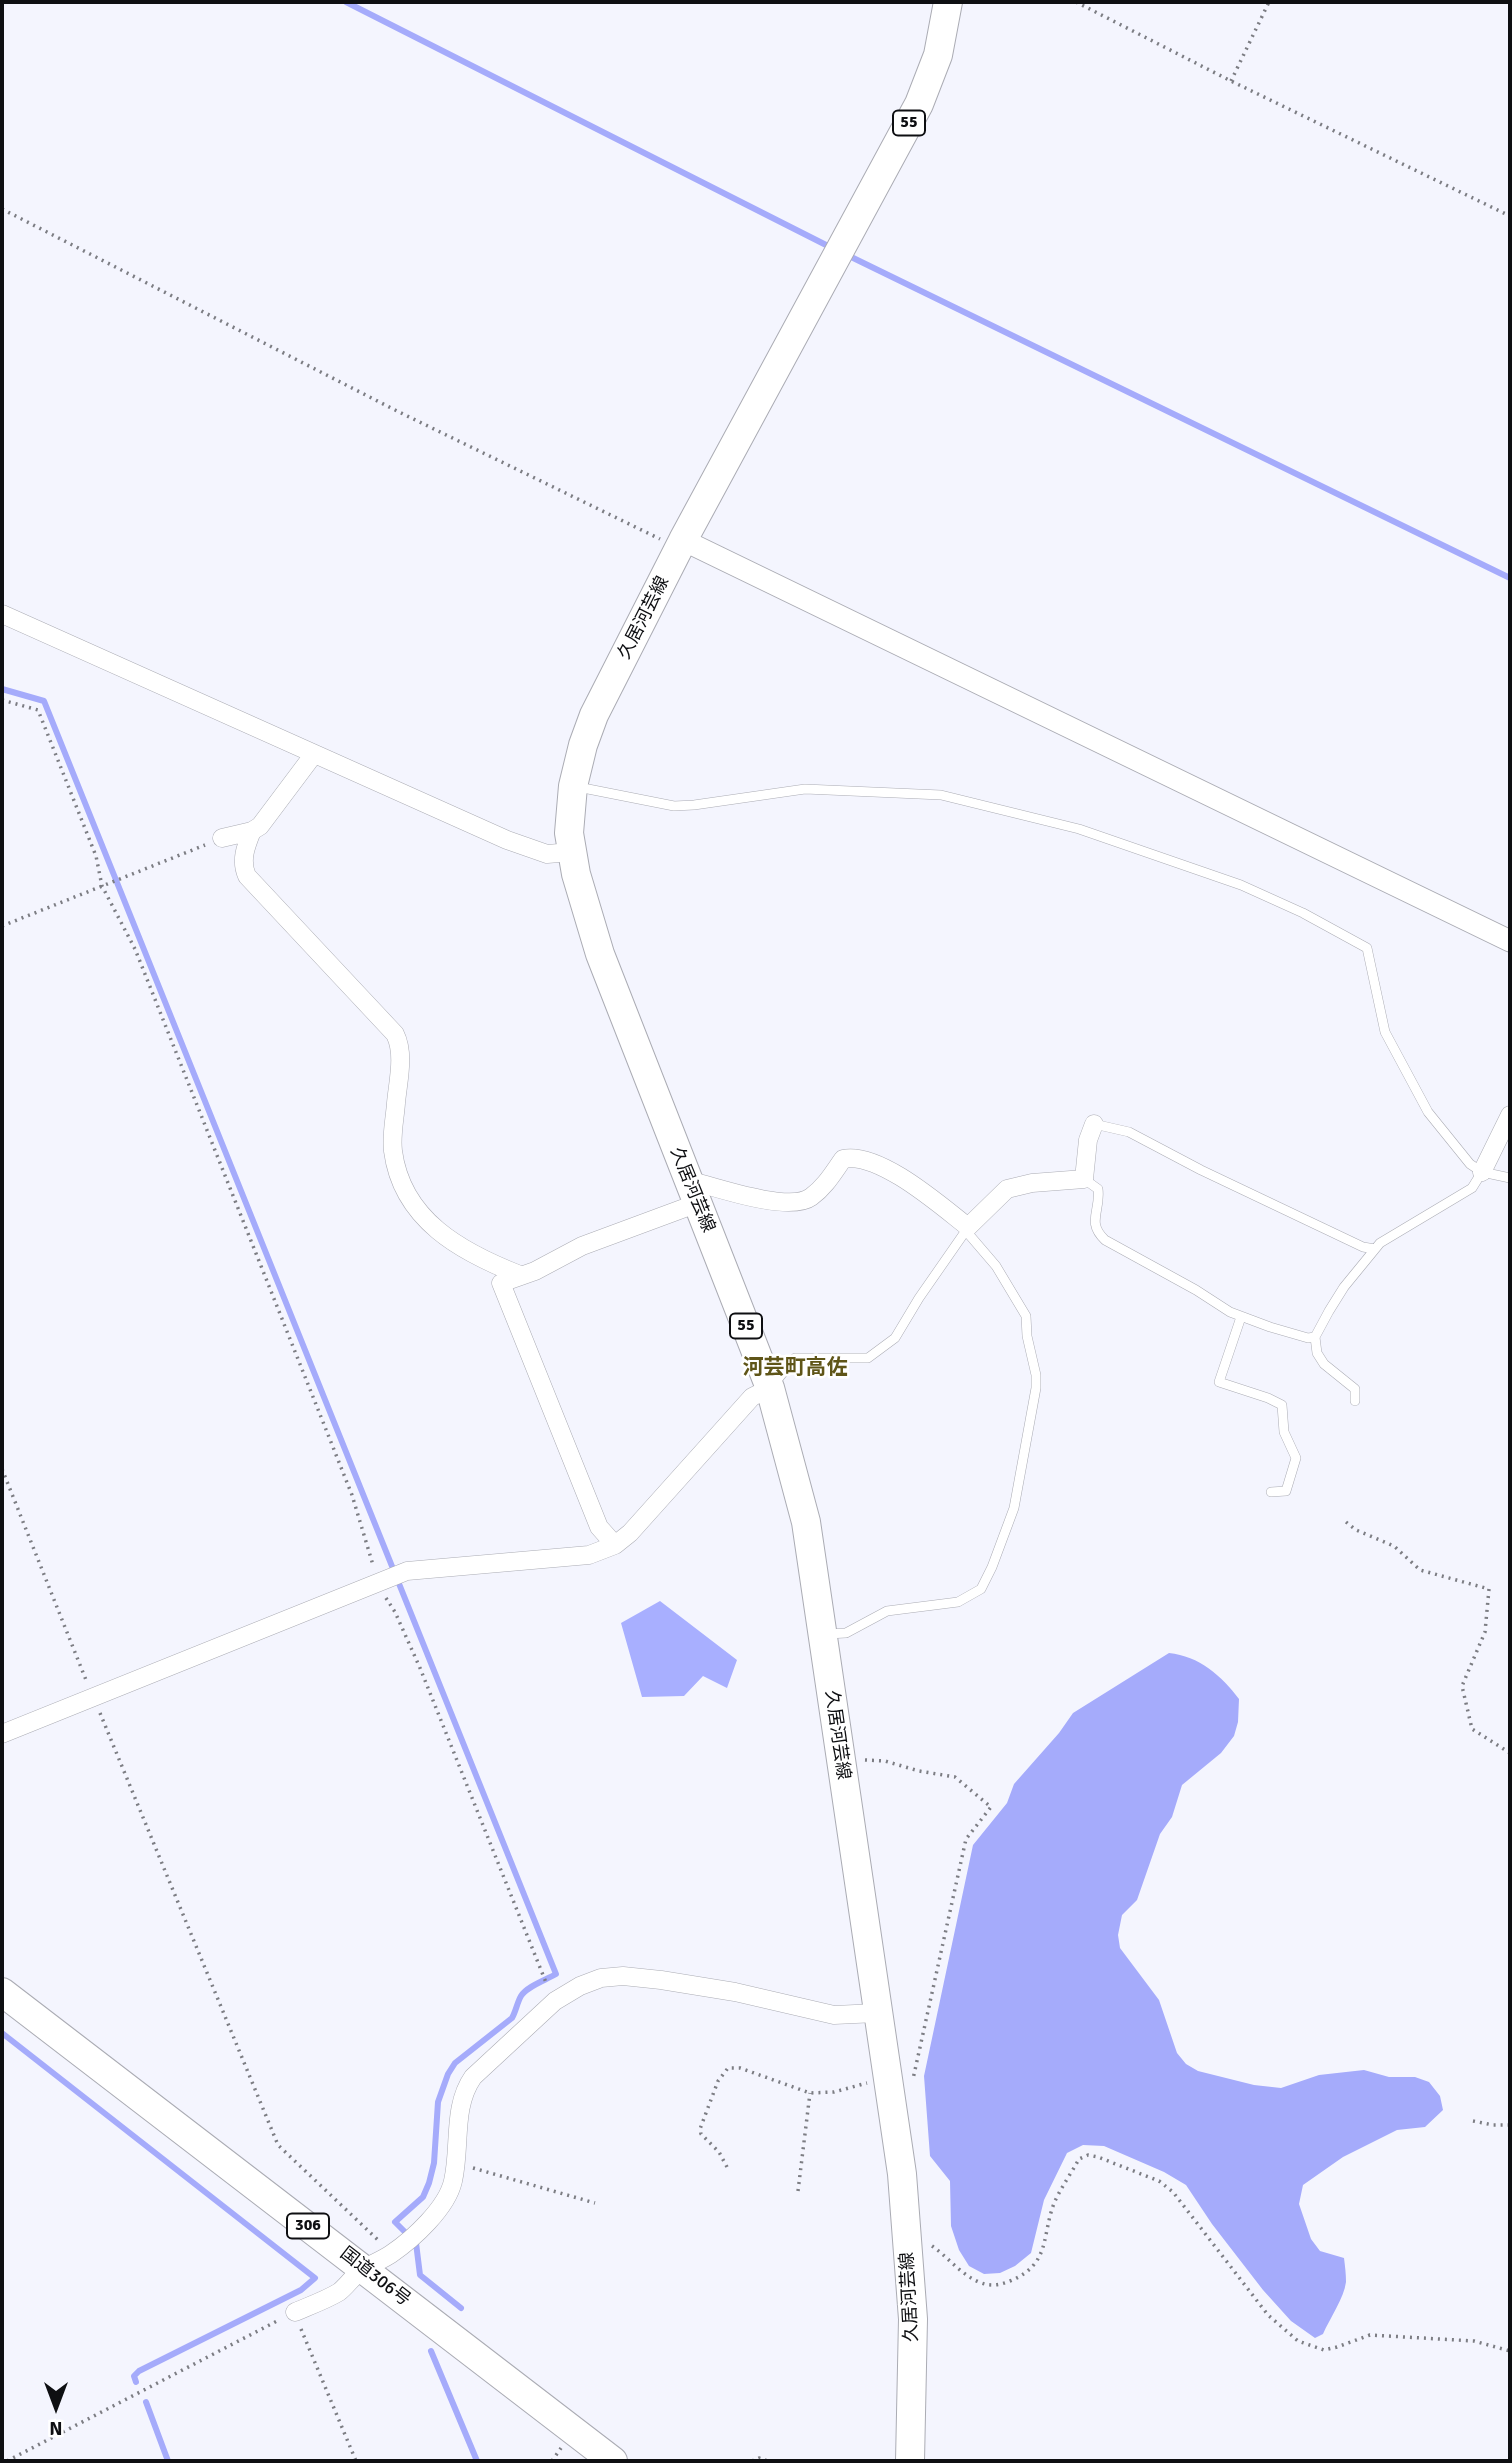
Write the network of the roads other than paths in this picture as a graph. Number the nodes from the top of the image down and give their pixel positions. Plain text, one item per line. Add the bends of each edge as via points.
1 (948, 2) edge
2 (681, 544) junction
3 (2, 614) edge
4 (314, 754) junction
5 (573, 786) junction
6 (252, 831) junction
7 (222, 838) road end
8 (572, 852) junction
9 (1510, 941) edge
10 (1510, 1115) edge
11 (1094, 1125) joint
12 (1482, 1172) junction
13 (1510, 1178) edge
14 (1084, 1179) junction
15 (693, 1191) junction
16 (967, 1229) junction
17 (1375, 1249) junction
18 (520, 1275) junction
19 (1241, 1317) junction
20 (1315, 1337) junction
21 (770, 1388) junction
22 (1355, 1401) dead end
23 (1271, 1492) dead end
24 (615, 1545) junction
25 (822, 1634) junction
26 (2, 1734) edge
27 (2, 1992) edge
28 (877, 2013) junction
29 (364, 2269) junction
30 (295, 2312) road end
31 (613, 2461) edge
32 (910, 2461) edge

1 - 2 main road, 久居河芸線 / 55 via 937,55 919,104
2 - 5 main road, 久居河芸線 / 55 via 594,715
2 - 9 street
3 - 4 street
4 - 6 street
4 - 8 street via 507,840 547,854
5 - 8 main road, 久居河芸線 / 55
5 - 12 lane via 674,806 805,789 941,795 1080,829 1241,885 1367,948 1385,1032 1428,1112 1463,1157
6 - 7 street
6 - 18 street via 244,852 247,876 399,1042 393,1141 397,1169 416,1210 457,1244
8 - 15 main road, 久居河芸線 / 55 via 600,954
10 - 12 street
11 - 14 street
11 - 17 lane via 1129,1132
12 - 13 lane
12 - 17 lane via 1472,1188
14 - 16 street via 1007,1189
14 - 19 lane via 1098,1189 1095,1226 1105,1240
15 - 16 street via 799,1201 809,1198 843,1160 861,1158 910,1182
15 - 18 street
15 - 21 main road, 久居河芸線 / 55
16 - 21 lane via 895,1338 868,1358 795,1358
16 - 25 lane via 1026,1316 1036,1375 1014,1508 981,1589 965,1600 894,1609 846,1633
17 - 20 lane via 1344,1287
18 - 24 street via 501,1283 599,1527
19 - 20 lane
19 - 23 lane via 1219,1382 1282,1405 1284,1432 1296,1458 1286,1491
20 - 22 lane via 1320,1359 1355,1389
21 - 24 street via 752,1397
21 - 25 main road, 久居河芸線 / 55 via 806,1522
24 - 26 street via 589,1555 389,1577
25 - 28 main road, 久居河芸線 / 55
27 - 29 main road, 国道306号 / 306
28 - 29 street via 834,2015 735,1992 623,1976 580,1986 555,2001 473,2077 461,2102 448,2198 392,2253
28 - 32 main road, 久居河芸線 / 55 via 900,2080 902,2174 914,2319
29 - 30 street via 340,2291
29 - 31 main road, 国道306号 / 306

